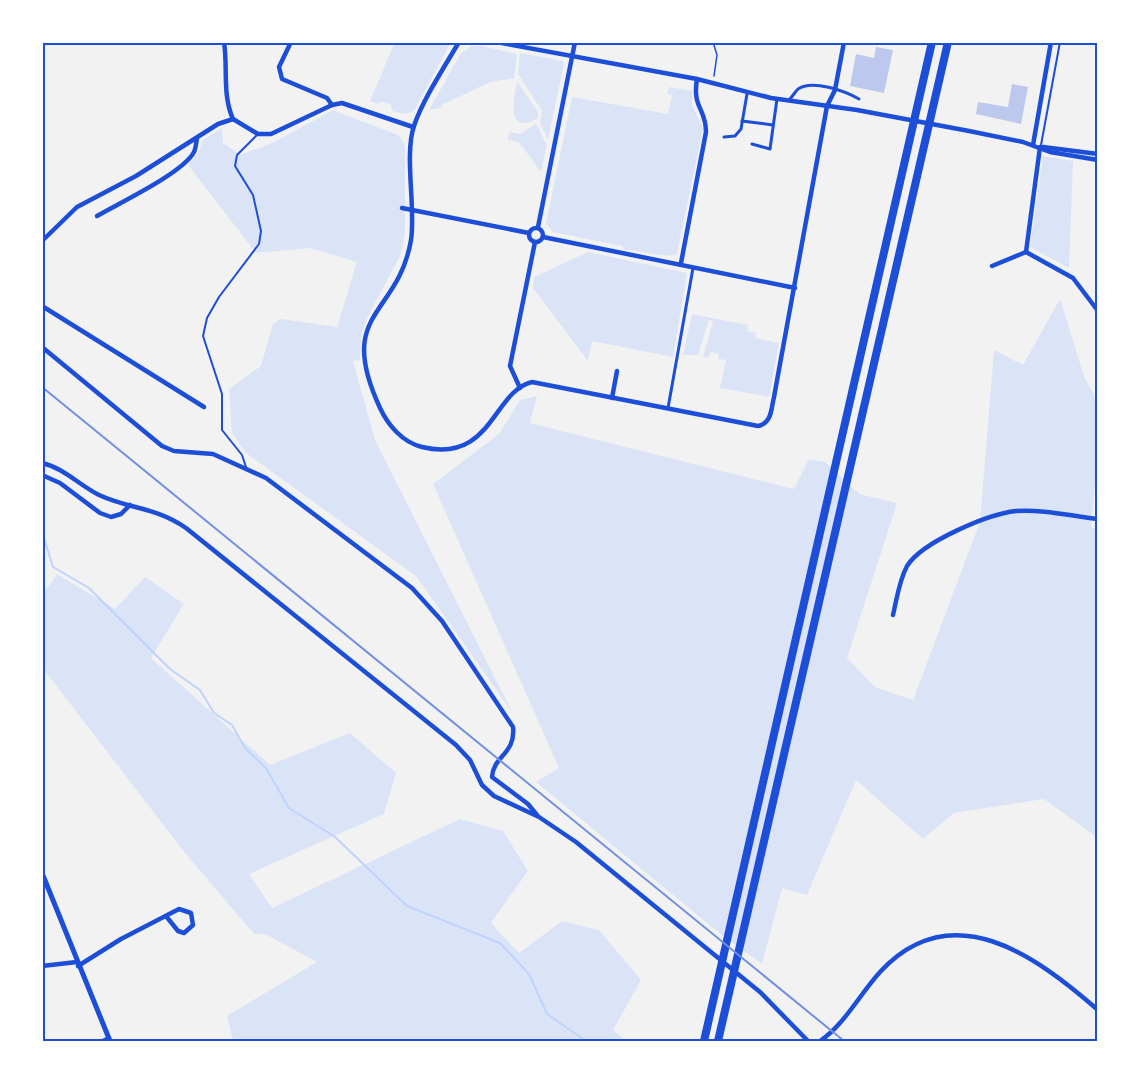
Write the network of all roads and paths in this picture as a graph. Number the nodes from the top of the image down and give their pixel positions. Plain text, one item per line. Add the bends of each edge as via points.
1 (224, 42) edge
2 (291, 42) edge
3 (459, 42) edge
4 (496, 42) edge
5 (575, 42) edge
6 (713, 42) edge
7 (843, 42) edge
8 (932, 42) edge
9 (948, 42) edge
10 (1051, 42) edge
11 (1060, 42) edge
12 (573, 56) junction
13 (697, 79) junction
14 (713, 83) junction
15 (836, 90) junction
16 (747, 93) junction
17 (777, 99) junction
18 (859, 99) dead end
19 (789, 100) junction
20 (332, 105) junction
21 (827, 106) junction
22 (233, 118) junction
23 (742, 120) junction
24 (773, 125) junction
25 (413, 127) junction
26 (258, 135) junction
27 (724, 137) dead end
28 (197, 138) junction
29 (752, 144) dead end
30 (1033, 145) junction
31 (1040, 147) junction
32 (770, 149) junction
33 (776, 150) dead end
34 (1098, 154) edge
35 (1098, 160) edge
36 (402, 208) dead end
37 (411, 210) junction
38 (97, 216) dead end
39 (538, 227) junction
40 (529, 233) junction
41 (543, 237) junction
42 (42, 241) edge
43 (535, 242) junction
44 (1026, 252) junction
45 (681, 263) junction
46 (992, 266) dead end
47 (693, 268) junction
48 (795, 288) junction
49 (42, 306) edge
50 (1098, 311) edge
51 (42, 347) edge
52 (617, 371) dead end
53 (520, 388) junction
54 (612, 398) junction
55 (204, 407) dead end
56 (668, 408) junction
57 (42, 463) edge
58 (246, 467) junction
59 (42, 475) edge
60 (130, 505) junction
61 (1098, 519) edge
62 (893, 615) dead end
63 (538, 817) junction
64 (42, 873) edge
65 (166, 916) junction
66 (78, 964) junction
67 (42, 966) edge
68 (1098, 1010) edge
69 (107, 1040) edge
70 (704, 1041) edge
71 (718, 1041) edge
72 (808, 1041) edge
73 (820, 1041) edge

1 - 22 street via 228,63 226,96
2 - 20 street via 279,67 282,79 327,98
3 - 25 street
4 - 12 street
5 - 12 street
6 - 14 path via 717,55
7 - 15 street
8 - 70 highway
9 - 71 highway
10 - 30 street
11 - 31 lane
12 - 13 street
12 - 39 street
13 - 14 street
13 - 45 street via 694,98 703,113 706,132
14 - 16 street
15 - 18 street
15 - 19 street via 800,88
15 - 21 street
16 - 17 street
16 - 23 street
17 - 19 street
17 - 24 street
19 - 21 street
20 - 25 street via 350,105
20 - 26 street via 271,134
21 - 30 street
21 - 48 street
22 - 26 street
22 - 28 street
23 - 24 street
23 - 27 street via 735,136
24 - 32 street
25 - 37 street
26 - 58 lane via 237,155 235,166 253,195 261,231 259,244 219,297 207,318 203,336 222,394 222,430 242,455
28 - 38 street via 196,151 189,159
28 - 42 street via 83,203
29 - 32 street
30 - 31 street
31 - 34 street
31 - 35 street
31 - 44 street
32 - 33 street
36 - 37 street
37 - 40 street
37 - 53 street via 412,237 405,261 368,323 364,343 370,386 383,415 407,441 423,447 463,445 480,435
39 - 40 street
39 - 41 street
40 - 43 street
41 - 43 street
41 - 45 street
43 - 53 street via 510,366
44 - 46 street
44 - 50 street via 1073,278
45 - 47 street
47 - 48 street
47 - 56 street
48 - 56 street via 765,424 758,426
49 - 55 street
51 - 58 street via 162,446 174,451 213,454
52 - 54 street
53 - 54 street via 532,382
54 - 56 street
57 - 60 street via 98,495
58 - 63 street via 307,508 419,597 442,621 513,727 514,739 495,767 494,780 528,804
59 - 60 street via 60,483 99,513 111,517
60 - 63 street via 160,512 186,528 449,739 470,760 482,785 494,796
61 - 62 street via 1014,511 932,543 908,564
63 - 72 street via 576,842 662,911 778,1008
64 - 66 street
65 - 65 street via 186,910 191,913 193,925 184,933
65 - 66 street
66 - 67 street
66 - 69 street
68 - 73 street via 1020,952 981,937 942,936 924,940 896,957

